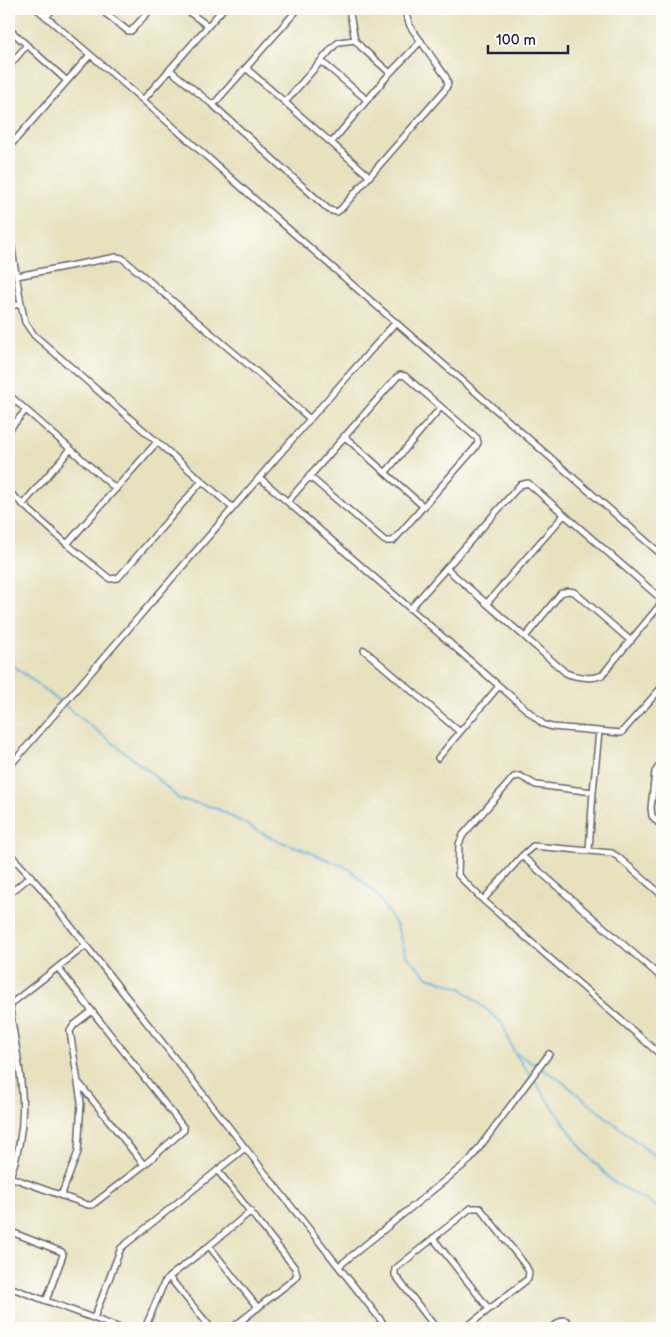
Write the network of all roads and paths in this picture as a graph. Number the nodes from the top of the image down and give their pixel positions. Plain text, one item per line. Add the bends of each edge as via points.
1 (37, 9) edge
2 (53, 9) edge
3 (100, 9) edge
4 (151, 9) edge
5 (186, 9) edge
6 (223, 9) edge
7 (298, 9) edge
8 (349, 9) edge
9 (404, 9) edge
10 (46, 17) junction
11 (208, 26) junction
12 (9, 29) edge
13 (355, 40) junction
14 (421, 41) junction
15 (27, 45) junction
16 (90, 55) junction
17 (321, 61) junction
18 (9, 66) edge
19 (246, 68) junction
20 (170, 70) junction
21 (390, 73) junction
22 (67, 81) junction
23 (143, 100) junction
24 (367, 100) junction
25 (286, 101) junction
26 (212, 105) junction
27 (332, 142) junction
28 (9, 147) edge
29 (369, 176) junction
30 (9, 231) edge
31 (10, 252) edge
32 (17, 276) junction
33 (21, 304) junction
34 (9, 306) edge
35 (396, 322) junction
36 (9, 396) edge
37 (441, 407) junction
38 (26, 410) junction
39 (310, 419) junction
40 (9, 430) edge
41 (344, 436) junction
42 (157, 442) junction
43 (70, 450) junction
44 (386, 472) junction
45 (309, 476) junction
46 (260, 478) junction
47 (202, 481) junction
48 (116, 489) junction
49 (9, 492) edge
50 (288, 501) junction
51 (23, 504) junction
52 (424, 507) junction
53 (233, 508) junction
54 (564, 515) junction
55 (67, 544) junction
56 (662, 555) edge
57 (446, 568) junction
58 (487, 603) junction
59 (410, 608) junction
60 (526, 636) junction
61 (630, 642) junction
62 (364, 650) dead end
63 (500, 686) junction
64 (662, 687) edge
65 (460, 732) junction
66 (600, 732) junction
67 (438, 758) dead end
68 (662, 762) edge
69 (9, 767) edge
70 (593, 792) junction
71 (662, 827) edge
72 (588, 850) junction
73 (9, 853) edge
74 (522, 856) junction
75 (31, 876) junction
76 (9, 894) edge
77 (662, 895) edge
78 (484, 900) junction
79 (85, 946) junction
80 (58, 968) junction
81 (662, 978) edge
82 (91, 1012) junction
83 (549, 1054) dead end
84 (662, 1056) edge
85 (78, 1082) junction
86 (245, 1148) junction
87 (144, 1165) junction
88 (218, 1171) junction
89 (9, 1179) edge
90 (61, 1196) junction
91 (250, 1211) junction
92 (9, 1230) edge
93 (433, 1238) junction
94 (208, 1246) junction
95 (339, 1266) junction
96 (169, 1277) junction
97 (9, 1287) edge
98 (46, 1301) junction
99 (258, 1308) junction
100 (489, 1309) junction
101 (94, 1318) junction
102 (384, 1327) edge
103 (120, 1328) edge
104 (146, 1328) edge
105 (210, 1328) edge
106 (232, 1328) edge
107 (436, 1328) edge
108 (465, 1328) edge
109 (551, 1328) edge
110 (572, 1328) edge

1 - 10 street
2 - 10 street
3 - 4 street via 128,32
5 - 11 street
6 - 11 street
7 - 19 street
8 - 13 street
9 - 14 street via 410,26
10 - 16 street
11 - 20 street
12 - 15 street
13 - 17 street via 339,42
13 - 21 street
14 - 21 street
14 - 29 street via 448,84
15 - 18 street
15 - 22 street
16 - 22 street
16 - 23 street
17 - 24 street
17 - 25 street
19 - 25 street
19 - 26 street
20 - 23 street
20 - 26 street
21 - 24 street
22 - 28 street
23 - 35 street
24 - 27 street
25 - 27 street
26 - 29 street via 333,212 341,209
27 - 29 street
30 - 31 street
31 - 32 street
32 - 33 street
32 - 39 street via 122,258
33 - 34 street
33 - 42 street via 34,335
35 - 39 street
35 - 56 street
36 - 38 street
37 - 41 street via 400,375
37 - 44 street
37 - 52 street via 477,438 478,443
38 - 40 street
38 - 43 street
39 - 46 street
41 - 44 street
41 - 45 street
42 - 47 street
42 - 48 street
43 - 48 street
43 - 51 street
44 - 52 street
45 - 50 street
45 - 52 street via 385,541 393,541
46 - 50 street
46 - 53 street
47 - 53 street
47 - 55 street via 118,578 110,579
48 - 55 street
49 - 51 street
50 - 59 street
51 - 55 street
53 - 69 street
54 - 57 street via 528,483 523,483
54 - 58 street
54 - 61 street via 661,601
57 - 58 street
57 - 59 street
58 - 60 street
59 - 63 street
60 - 61 street via 566,673 597,678
60 - 61 street via 562,593 568,591 574,592
62 - 65 street
63 - 65 street
63 - 66 street via 547,726
64 - 66 street via 623,732
65 - 67 street
66 - 70 street
68 - 71 street via 655,772 651,808 652,816
70 - 72 street
70 - 78 street via 536,785 520,776 514,777 463,835 459,844 458,875
72 - 74 street via 533,846
72 - 77 street via 618,857
73 - 75 street
74 - 78 street
74 - 81 street
75 - 76 street
75 - 79 street
78 - 84 street
79 - 80 street
79 - 86 street
80 - 82 street
80 - 89 street via 12,1003 10,1009 23,1096 21,1141
82 - 85 street via 70,1031
82 - 87 street via 184,1128
83 - 95 street via 470,1160
85 - 87 street
85 - 90 street via 81,1102 78,1152
86 - 88 street
86 - 95 street
87 - 90 street via 95,1204 88,1205
88 - 91 street
88 - 101 street via 121,1248
89 - 90 street
91 - 94 street
91 - 99 street via 295,1268 297,1275
92 - 98 street via 62,1252
93 - 100 street
93 - 100 street via 471,1208 478,1207 526,1266 528,1279
93 - 107 street via 395,1272
94 - 96 street
94 - 99 street
95 - 102 street
96 - 104 street via 161,1287
96 - 105 street
97 - 98 street
98 - 101 street
99 - 106 street
100 - 108 street
101 - 103 street
109 - 110 street via 563,1320

